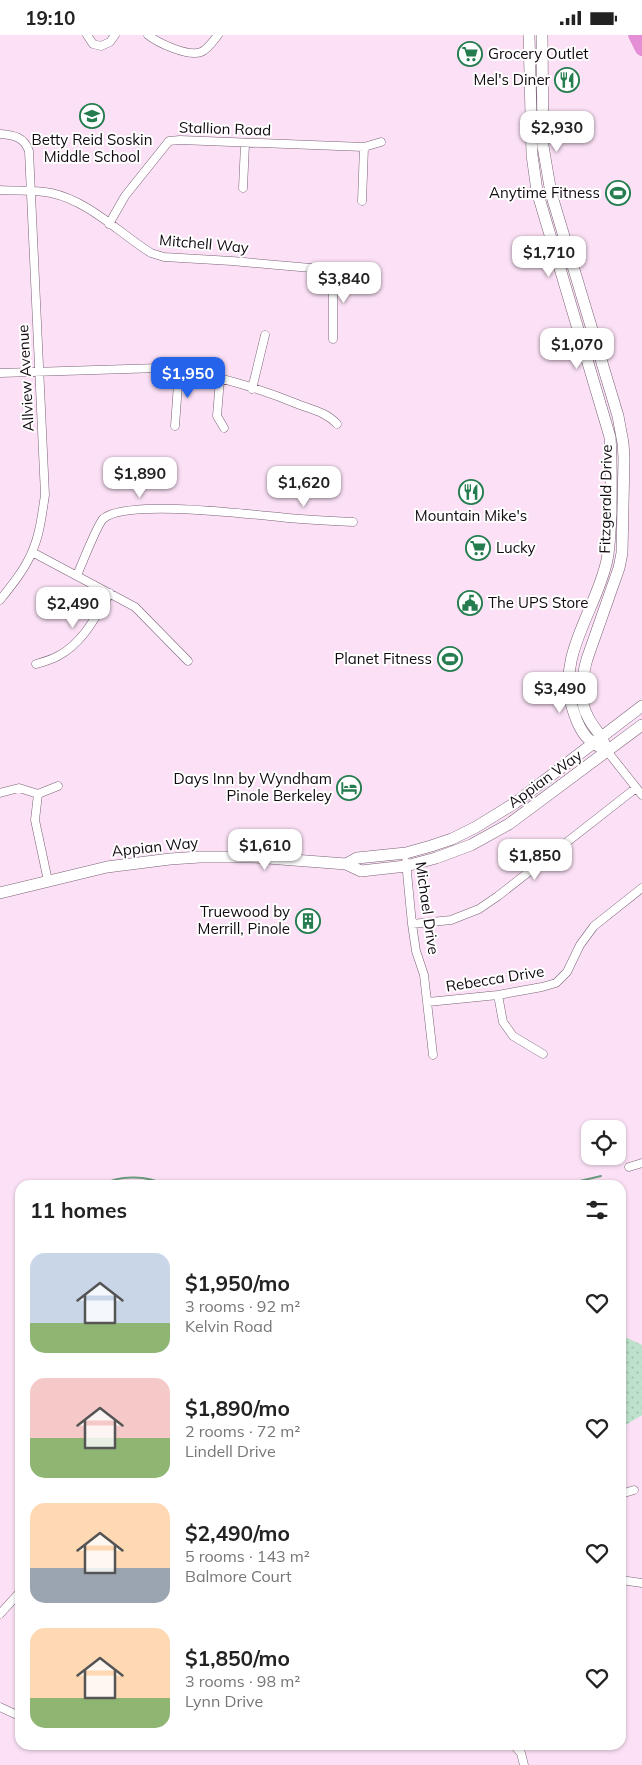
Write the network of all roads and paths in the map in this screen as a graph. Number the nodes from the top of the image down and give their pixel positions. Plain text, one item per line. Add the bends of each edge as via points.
1 (87, 35) edge
2 (115, 35) edge
3 (148, 35) edge
4 (218, 35) edge
5 (528, 35) edge
6 (542, 35) edge
7 (635, 35) edge
8 (642, 49) edge
9 (0, 134) edge
10 (382, 142) dead end
11 (245, 143) junction
12 (364, 147) junction
13 (243, 188) dead end
14 (0, 190) edge
15 (30, 192) junction
16 (362, 201) dead end
17 (109, 224) junction
18 (333, 270) junction
19 (368, 273) dead end
20 (266, 335) dead end
21 (333, 339) dead end
22 (179, 370) junction
23 (39, 372) junction
24 (0, 373) edge
25 (220, 379) junction
26 (252, 389) junction
27 (338, 424) dead end
28 (175, 426) dead end
29 (224, 428) dead end
30 (353, 522) dead end
31 (32, 552) junction
32 (604, 573) junction
33 (77, 575) junction
34 (110, 593) junction
35 (0, 600) edge
36 (589, 610) junction
37 (601, 619) junction
38 (587, 659) junction
39 (188, 661) dead end
40 (36, 664) dead end
41 (642, 706) edge
42 (642, 725) edge
43 (601, 737) junction
44 (591, 743) junction
45 (608, 751) junction
46 (58, 786) dead end
47 (636, 787) junction
48 (0, 793) edge
49 (38, 794) junction
50 (642, 795) edge
51 (406, 853) junction
52 (346, 864) junction
53 (406, 866) junction
54 (48, 881) junction
55 (642, 888) edge
56 (0, 893) edge
57 (412, 924) junction
58 (498, 995) junction
59 (428, 1002) junction
60 (433, 1055) dead end
61 (543, 1055) dead end
62 (642, 1163) edge
63 (630, 1167) dead end
64 (634, 1490) dead end
65 (626, 1492) edge
66 (626, 1580) edge
67 (642, 1583) edge
68 (15, 1598) edge
69 (0, 1614) edge
70 (0, 1707) edge
71 (15, 1714) edge
72 (518, 1750) edge
73 (524, 1765) edge

1 - 2 street via 93,44 101,46
3 - 4 street via 187,53 197,53 203,52
5 - 32 main road, Fitzgerald Drive via 532,155 537,191 610,437 610,526
6 - 37 main road, Fitzgerald Drive via 543,146 551,193 623,443 622,553 620,568
7 - 8 highway
9 - 15 street, Allview Avenue via 20,137 26,143
10 - 12 street, Stallion Road
11 - 12 street, Stallion Road
11 - 13 street
11 - 17 street, Stallion Road via 169,141 125,195
12 - 16 street
14 - 15 street, Mitchell Way
15 - 17 street, Mitchell Way via 67,198
15 - 23 street, Allview Avenue
17 - 18 street, Mitchell Way via 151,253 164,257
18 - 19 street, Mitchell Way
18 - 21 street
20 - 26 street
22 - 23 street
22 - 25 street
22 - 28 street
23 - 24 street
23 - 31 street, Allview Avenue via 45,495
25 - 26 street
25 - 29 street via 217,416
26 - 27 street via 330,416
30 - 33 street via 160,509 125,510 102,520
31 - 33 street
31 - 35 street, Allview Avenue via 18,578
32 - 36 main road, Fitzgerald Drive
32 - 37 main road via 598,613
33 - 34 street
34 - 39 street via 135,607
34 - 40 street via 88,629 70,649
36 - 38 main road via 591,623 583,646
36 - 44 main road, Fitzgerald Drive via 572,654 568,691 576,720
37 - 38 main road, Fitzgerald Drive
38 - 43 main road, Fitzgerald Drive via 583,673 583,703 587,716
41 - 43 main road, Appian Way
42 - 45 main road, Appian Way
43 - 44 main road, Appian Way
43 - 45 main road, Fitzgerald Drive
44 - 45 main road
44 - 51 main road, Appian Way via 497,816 452,839
45 - 47 street
45 - 53 main road, Appian Way via 509,824 471,845
46 - 49 street
47 - 50 street
47 - 57 street via 479,909 451,921
48 - 49 street via 19,788
49 - 54 street via 35,820
51 - 52 main road, Appian Way via 357,858
51 - 53 street, Michael Drive
52 - 53 main road, Appian Way via 361,871
52 - 54 main road, Appian Way via 254,857 200,857 107,867
53 - 57 street, Michael Drive
54 - 56 main road, Appian Way
55 - 58 street, Rebecca Drive via 594,926 567,972 556,983
57 - 59 street, Michael Drive
58 - 59 street, Rebecca Drive
58 - 61 street via 503,1022 513,1036
59 - 60 street, Michael Drive
62 - 63 street
64 - 65 street
66 - 67 street
68 - 69 street
70 - 71 street
72 - 73 street

